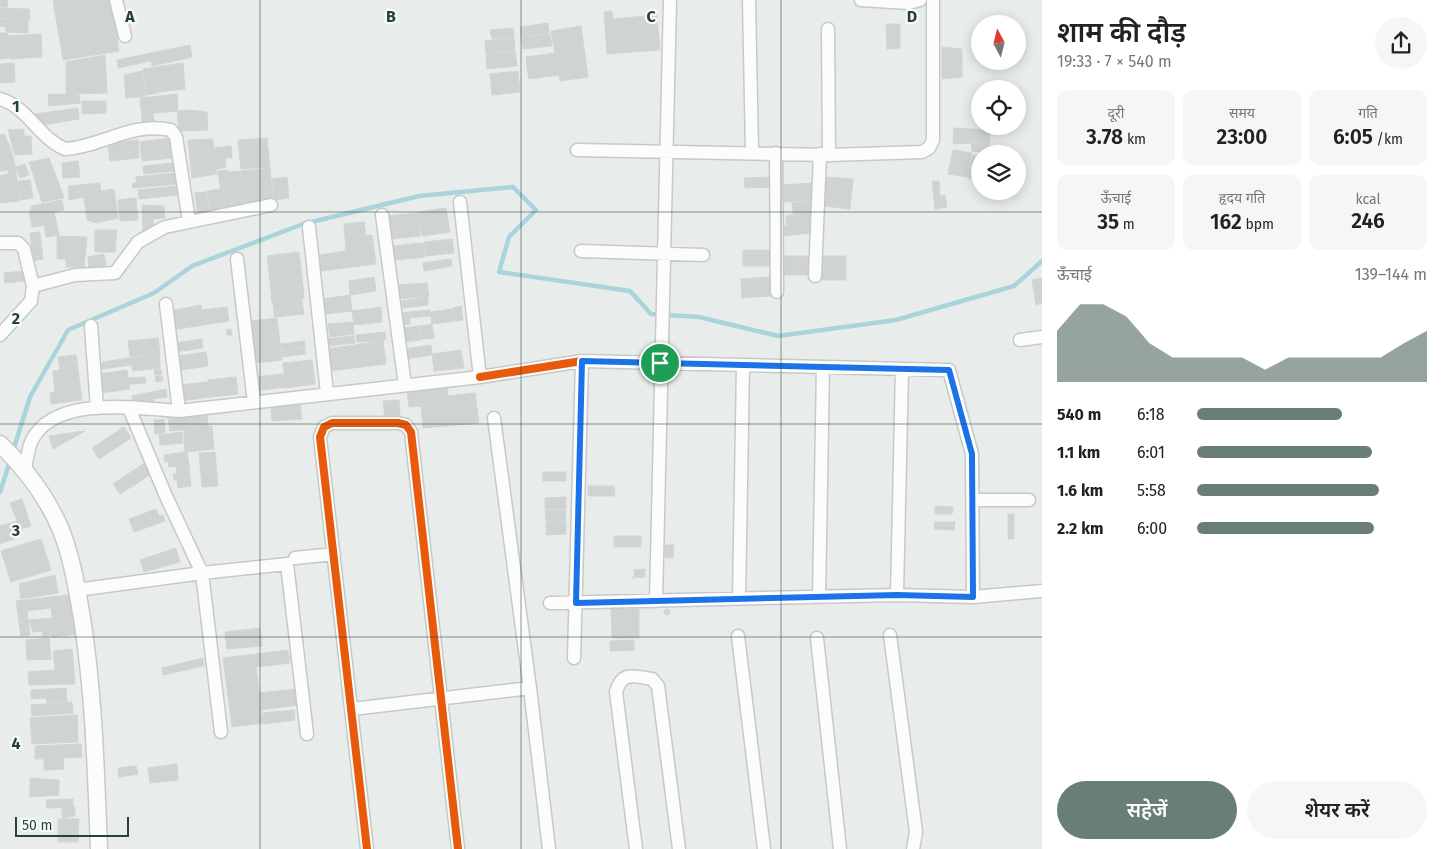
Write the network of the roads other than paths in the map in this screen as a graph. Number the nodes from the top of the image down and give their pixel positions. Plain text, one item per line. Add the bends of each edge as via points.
1 (116, 0) edge
2 (670, 0) edge
3 (748, 0) edge
4 (861, 0) edge
5 (920, 0) edge
6 (933, 0) edge
7 (828, 29) dead end
8 (125, 36) dead end
9 (0, 99) edge
10 (577, 150) dead end
11 (665, 152) junction
12 (752, 152) junction
13 (776, 153) junction
14 (825, 154) junction
15 (460, 202) dead end
16 (271, 205) dead end
17 (382, 215) dead end
18 (189, 221) junction
19 (309, 227) dead end
20 (0, 243) edge
21 (581, 251) dead end
22 (664, 255) junction
23 (702, 256) dead end
24 (237, 259) dead end
25 (815, 276) dead end
26 (33, 286) junction
27 (777, 292) dead end
28 (166, 304) dead end
29 (91, 326) dead end
30 (0, 334) edge
31 (1042, 337) edge
32 (1020, 340) dead end
33 (582, 361) junction
34 (660, 363) junction
35 (743, 365) junction
36 (823, 367) junction
37 (902, 369) junction
38 (480, 377) junction
39 (405, 385) junction
40 (327, 393) junction
41 (254, 402) junction
42 (97, 408) junction
43 (130, 408) junction
44 (179, 411) junction
45 (494, 418) dead end
46 (0, 444) edge
47 (21, 465) junction
48 (972, 500) junction
49 (1029, 500) dead end
50 (334, 554) junction
51 (295, 558) dead end
52 (202, 572) junction
53 (77, 590) junction
54 (1042, 591) edge
55 (897, 595) junction
56 (819, 597) junction
57 (973, 597) junction
58 (739, 599) junction
59 (656, 601) junction
60 (576, 603) junction
61 (550, 604) dead end
62 (890, 635) dead end
63 (738, 636) dead end
64 (817, 638) dead end
65 (574, 658) dead end
66 (530, 688) junction
67 (440, 699) junction
68 (352, 709) junction
69 (221, 732) dead end
70 (307, 734) dead end
71 (99, 849) edge
72 (367, 849) edge
73 (458, 849) edge
74 (549, 849) edge
75 (636, 849) edge
76 (679, 849) edge
77 (764, 849) edge
78 (840, 849) edge
79 (914, 849) edge

1 - 8 street
2 - 11 street
3 - 12 street
4 - 5 street via 909,3
6 - 14 street via 933,140 929,148 922,152
7 - 14 street
9 - 18 street via 14,105 48,139 64,148 95,143 128,130 171,130 176,137
10 - 11 street
11 - 12 street
11 - 22 street
12 - 13 street
13 - 14 street
13 - 27 street
14 - 25 street
15 - 38 street
16 - 18 street
17 - 39 street
18 - 26 street via 165,227 138,242 115,273 75,275
19 - 40 street
20 - 26 street via 18,243 24,249
21 - 22 street
22 - 23 street
22 - 34 street
24 - 41 street
26 - 30 street via 30,301
28 - 44 street
29 - 42 street
31 - 32 street
33 - 34 street
33 - 38 street
33 - 60 street
34 - 35 street
34 - 59 street
35 - 36 street
35 - 58 street
36 - 37 street
36 - 56 street
37 - 48 street via 949,370 972,454
37 - 55 street
38 - 39 street
39 - 40 street
40 - 41 street
41 - 44 street
42 - 43 street
42 - 47 street via 69,411 48,421 32,439
43 - 44 street
43 - 52 street via 165,494
45 - 66 street
46 - 47 street
47 - 53 street via 49,505 62,532
48 - 49 street
48 - 57 street
50 - 51 street
50 - 67 street via 320,437 324,427 332,423 406,425 411,432
50 - 68 street
52 - 53 street
52 - 69 street
52 - 70 street via 287,564
53 - 71 street via 90,667
54 - 57 street
55 - 56 street
55 - 57 street
56 - 58 street
58 - 59 street
59 - 60 street
60 - 61 street
60 - 65 street
62 - 79 street via 916,832
63 - 77 street
64 - 78 street
66 - 67 street
66 - 74 street
67 - 68 street
67 - 73 street
68 - 72 street
75 - 76 street via 616,692 619,681 634,676 652,679 658,686

